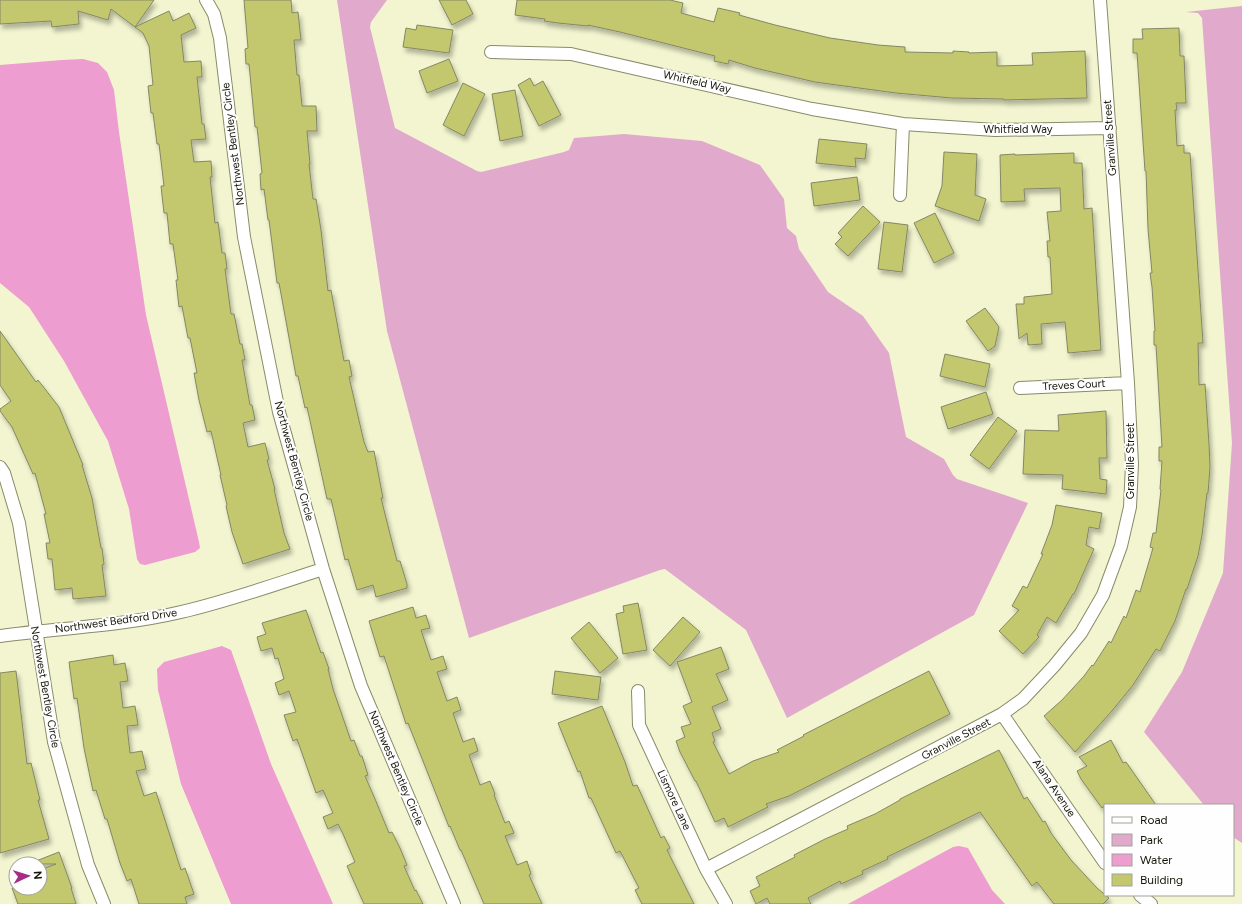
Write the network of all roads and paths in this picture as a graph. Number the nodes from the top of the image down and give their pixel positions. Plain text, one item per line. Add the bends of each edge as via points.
1 (206, 0) edge
2 (1100, 0) edge
3 (491, 52) dead end
4 (903, 124) junction
5 (1110, 128) junction
6 (900, 195) dead end
7 (1128, 383) junction
8 (1020, 388) dead end
9 (0, 467) edge
10 (323, 569) junction
11 (35, 631) junction
12 (0, 636) edge
13 (638, 690) dead end
14 (1002, 714) junction
15 (1104, 862) edge
16 (706, 869) junction
17 (1141, 896) edge
18 (104, 904) edge
19 (454, 904) edge
20 (726, 904) edge
21 (1151, 904) edge

1 - 10 street, Northwest Bentley Circle via 214,14 220,38 244,237 279,412
2 - 5 street, Granville Street
3 - 4 street, Whitfield Way via 571,54 812,109
4 - 5 street, Whitfield Way via 995,130
4 - 6 street
5 - 7 street, Granville Street
7 - 8 street, Treves Court
7 - 14 street, Granville Street via 1132,464 1130,507 1121,546 1103,595 1081,633 1054,666 1023,699
9 - 11 street, Northwest Bentley Circle via 19,523
10 - 11 street, Northwest Bedford Drive via 180,612 117,623
10 - 19 street, Northwest Bentley Circle via 361,686
11 - 12 street, Northwest Bedford Drive
11 - 18 street, Northwest Bentley Circle via 54,742 88,865
13 - 16 street, Lismore Lane via 639,725
14 - 15 street, Alana Avenue
14 - 16 street, Granville Street
16 - 20 street, Lismore Lane
17 - 21 street

